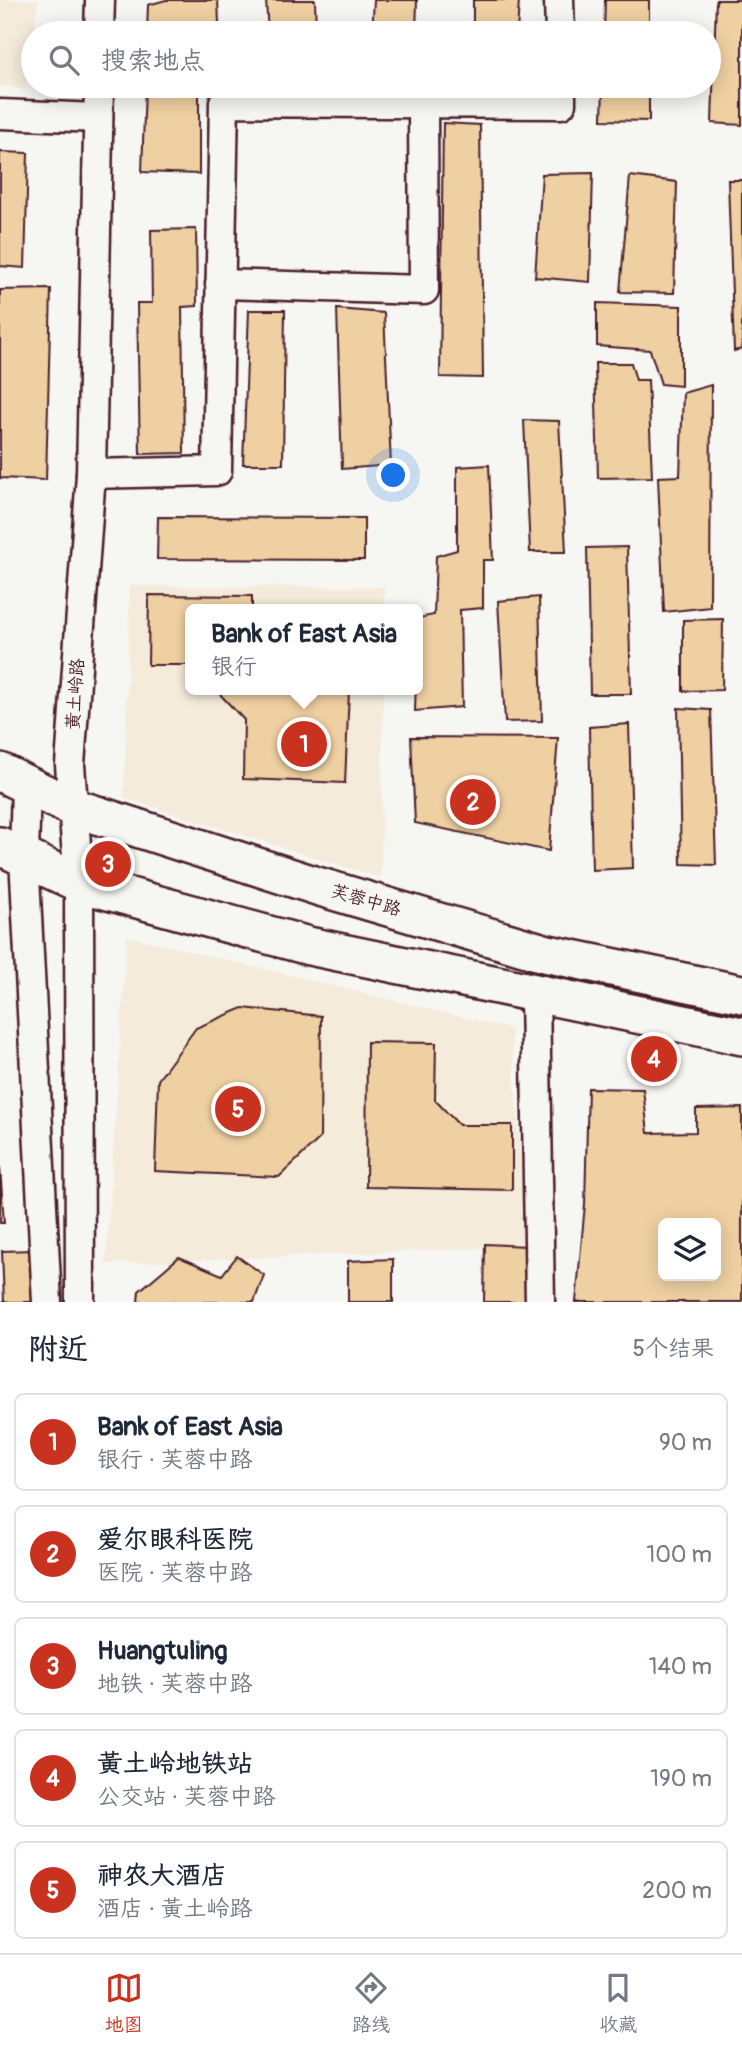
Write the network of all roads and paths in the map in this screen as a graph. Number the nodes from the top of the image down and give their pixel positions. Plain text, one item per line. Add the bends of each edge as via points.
1 (100, 0) edge
2 (559, 0) edge
3 (99, 21) edge
4 (560, 21) edge
5 (99, 98) edge
6 (561, 98) edge
7 (423, 103) junction
8 (0, 114) edge
9 (98, 118) junction
10 (220, 284) junction
11 (91, 474) junction
12 (13, 778) edge
13 (72, 807) junction
14 (12, 851) edge
15 (79, 883) junction
16 (536, 993) junction
17 (742, 994) edge
18 (742, 1036) edge
19 (47, 1302) edge
20 (80, 1302) edge
21 (540, 1302) edge

1 - 3 street
2 - 4 street
5 - 9 street, 黄土岭路
6 - 7 street via 561,104
7 - 10 street via 223,102
7 - 10 street via 424,290
8 - 9 street
9 - 11 street, 黄土岭路
10 - 11 street via 217,471
11 - 13 street, 黄土岭路
12 - 13 main road, 芙蓉中路
12 - 14 street
13 - 15 street, 黄土岭路
13 - 17 main road, 芙蓉中路 via 544,953
14 - 15 main road
14 - 19 street
15 - 16 main road via 309,946
15 - 20 street, 黄土岭路
16 - 18 main road
16 - 21 street

